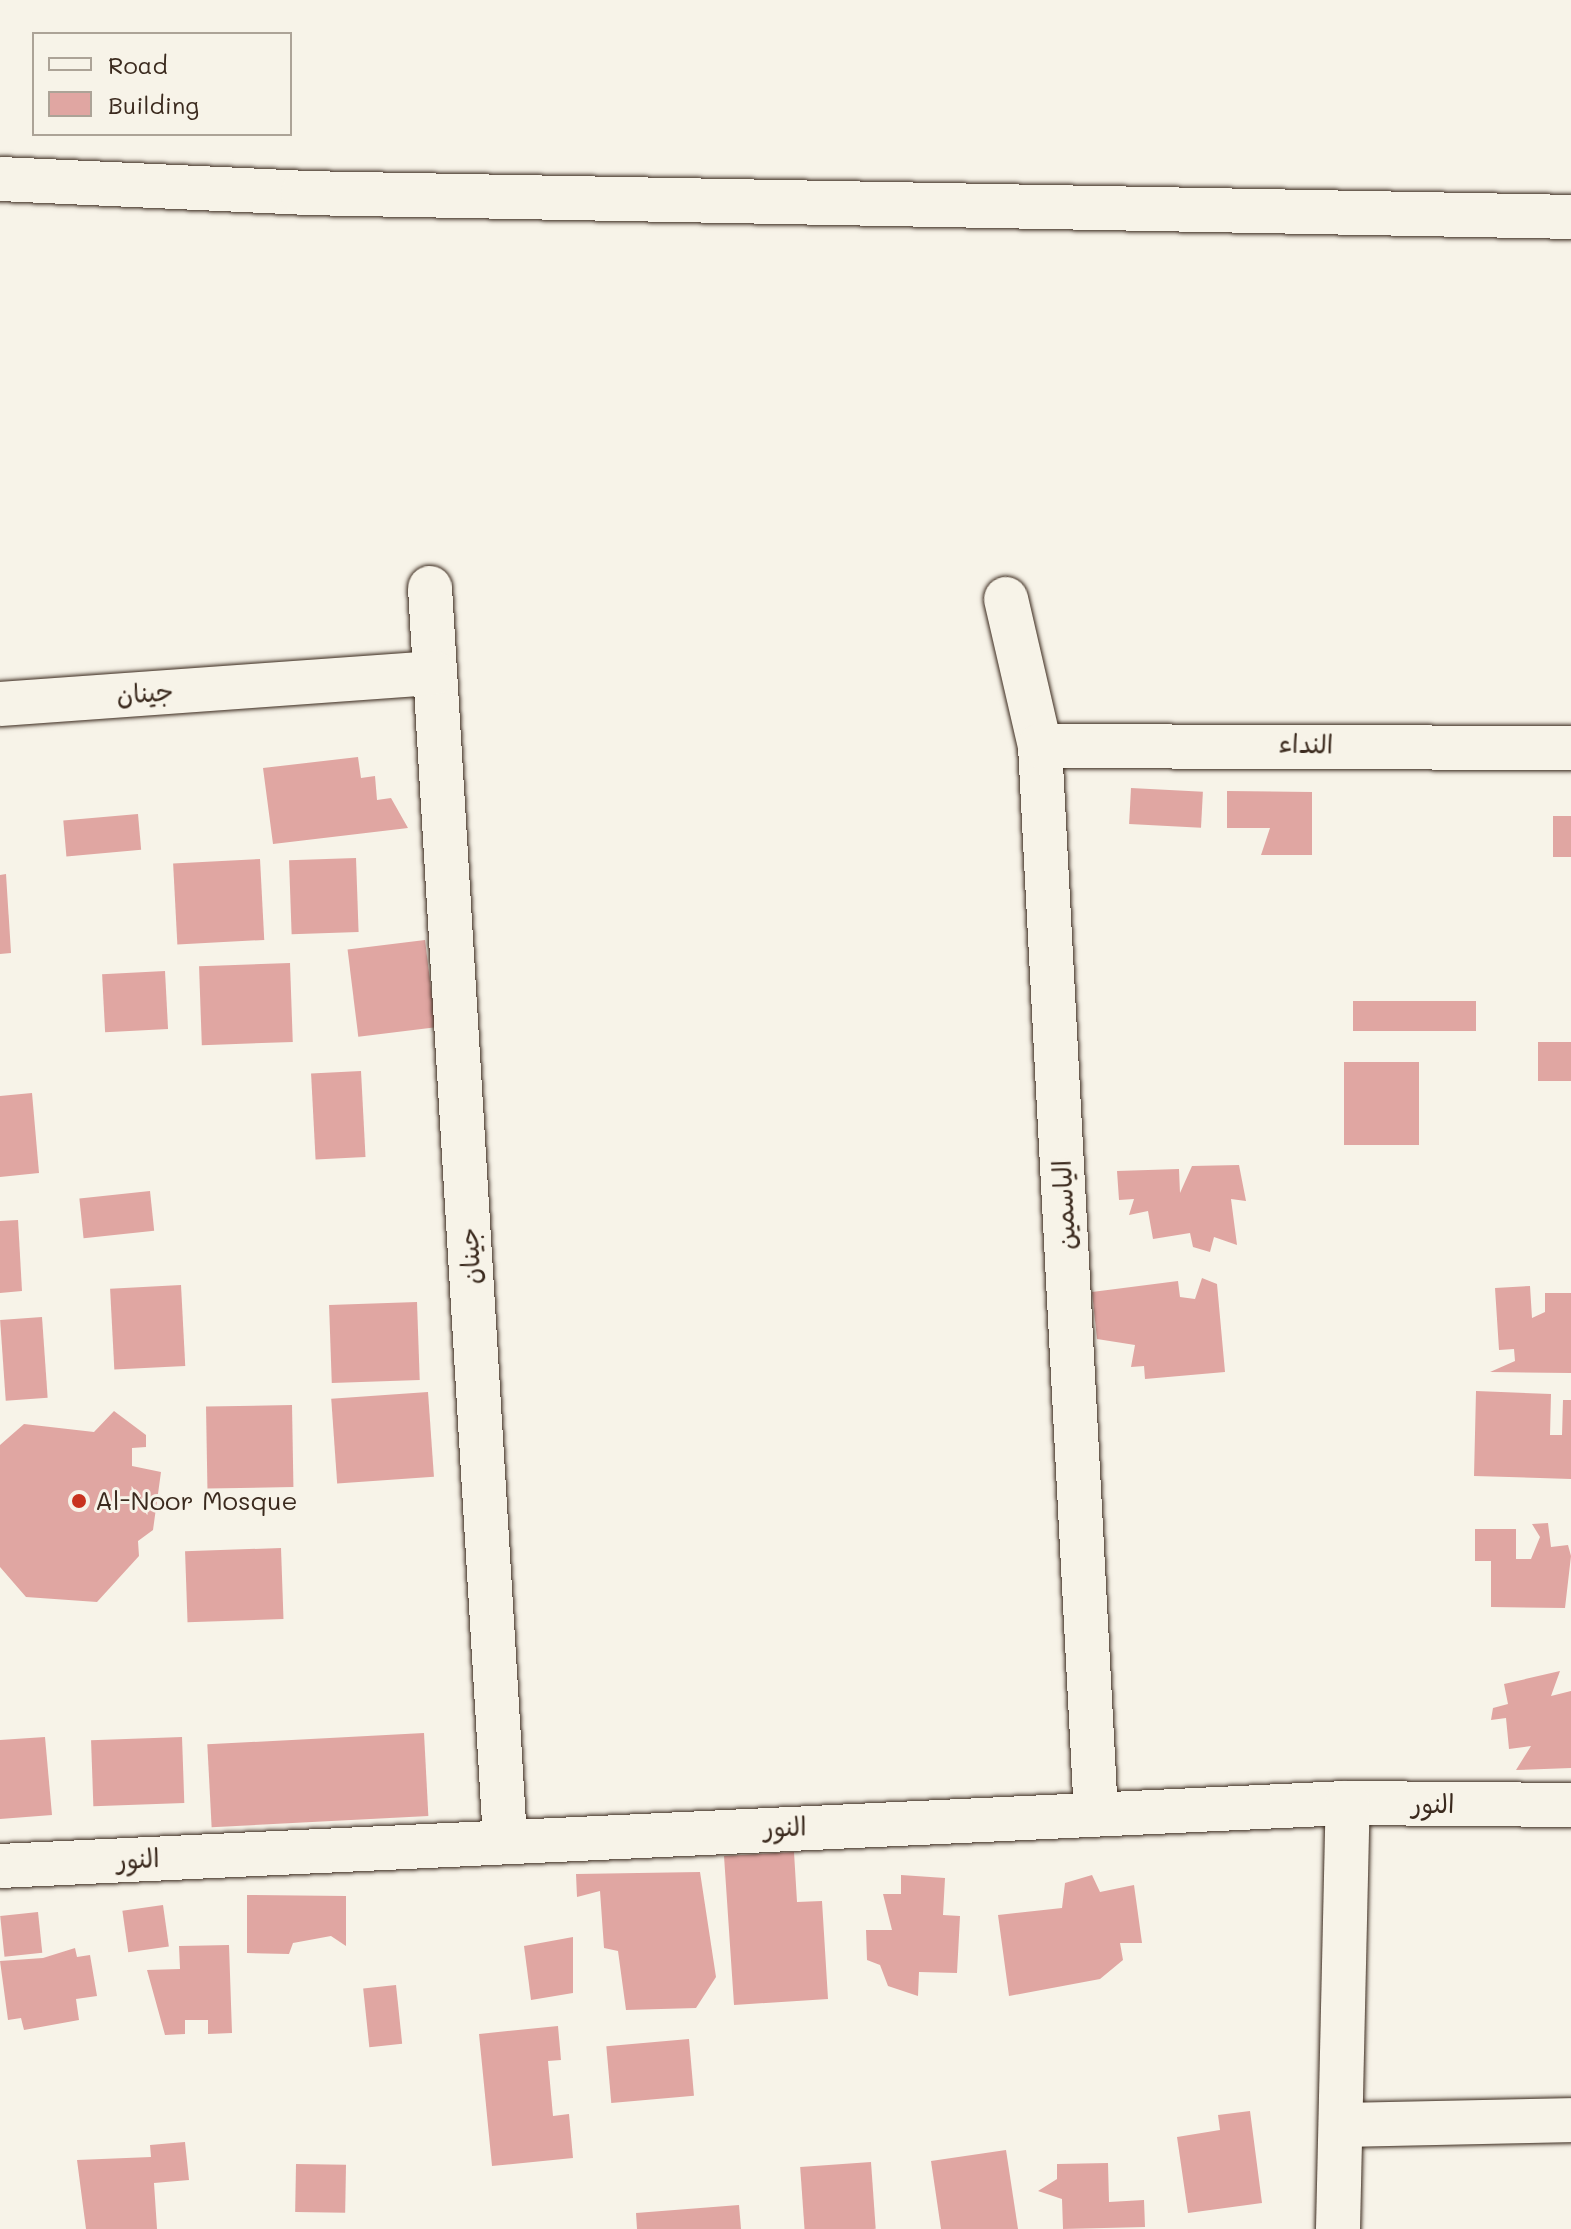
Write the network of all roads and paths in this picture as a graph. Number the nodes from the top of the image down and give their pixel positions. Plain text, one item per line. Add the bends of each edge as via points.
1 (0, 179) edge
2 (1571, 217) edge
3 (430, 588) dead end
4 (1006, 599) dead end
5 (434, 673) junction
6 (0, 704) edge
7 (1040, 746) junction
8 (1571, 748) edge
9 (1348, 1803) junction
10 (1571, 1805) edge
11 (1096, 1815) junction
12 (505, 1839) junction
13 (0, 1866) edge
14 (1571, 2120) edge
15 (1341, 2125) junction
16 (1338, 2229) edge

1 - 2 street via 319,194
3 - 5 street, جينان
4 - 7 street, الياسمين
5 - 6 street, جينان
5 - 12 street, جينان
7 - 8 street, النداء
7 - 11 street, الياسمين
9 - 10 street, النور
9 - 11 street, النور
9 - 15 street
11 - 12 street, النور
12 - 13 street, النور
14 - 15 street
15 - 16 street

